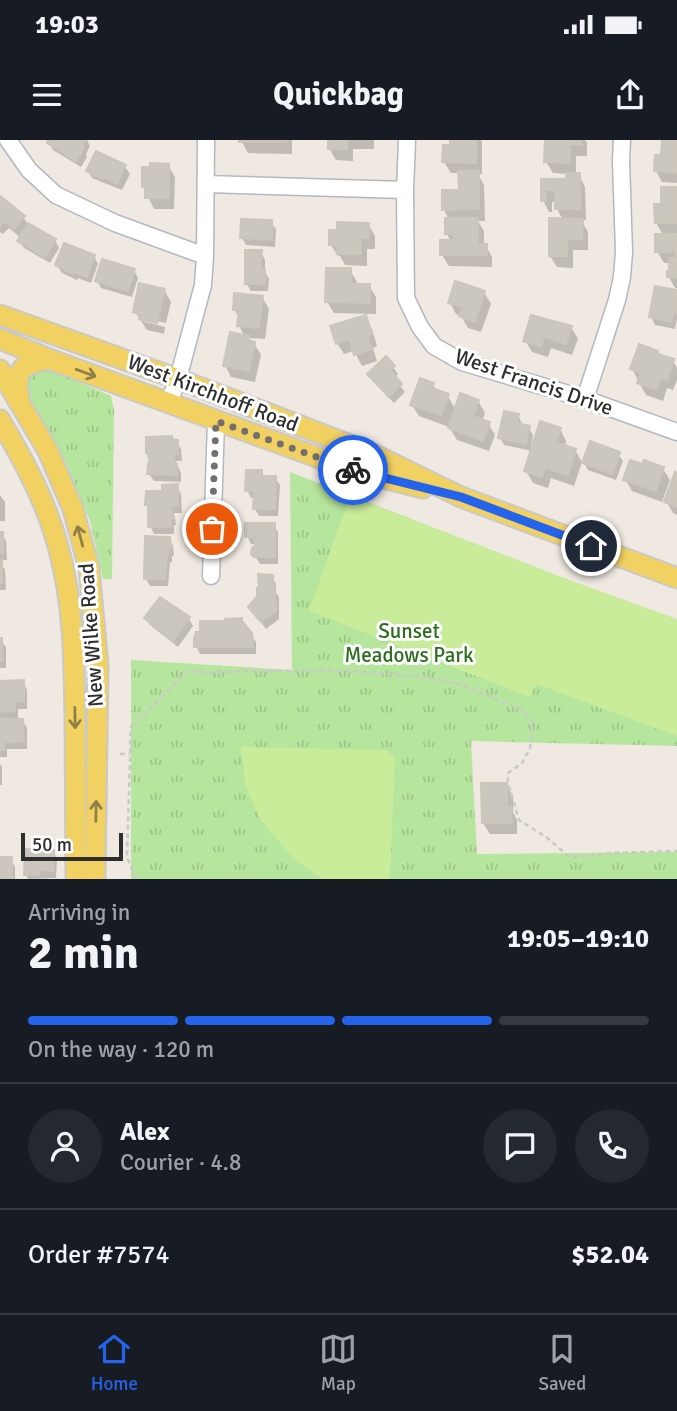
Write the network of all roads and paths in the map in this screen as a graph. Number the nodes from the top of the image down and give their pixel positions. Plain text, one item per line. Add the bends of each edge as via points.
1 (8, 140) edge
2 (206, 140) edge
3 (407, 140) edge
4 (622, 140) edge
5 (206, 184) junction
6 (405, 190) junction
7 (205, 256) junction
8 (0, 315) edge
9 (0, 339) edge
10 (49, 359) junction
11 (0, 370) edge
12 (178, 379) junction
13 (585, 399) junction
14 (20, 402) junction
15 (169, 402) junction
16 (0, 420) edge
17 (216, 421) junction
18 (677, 432) edge
19 (461, 497) junction
20 (211, 576) dead end
21 (677, 578) edge
22 (120, 754) dead end
23 (130, 754) junction
24 (677, 851) edge
25 (76, 879) edge
26 (95, 879) edge
27 (136, 879) edge

1 - 7 street via 29,170 56,195 115,223
2 - 5 street
3 - 6 street, West Francis Drive
4 - 13 street via 622,277
5 - 6 street
5 - 7 street
6 - 13 street, West Francis Drive via 406,298 434,346 462,362
7 - 12 street via 203,285
8 - 12 main road, West Kirchhoff Road
9 - 10 main road, West Kirchhoff Road
10 - 14 main road via 21,368 17,375
10 -> 15 main road, West Kirchhoff Road
11 - 14 main road, New Wilke Road
12 - 15 street
12 - 19 main road, West Kirchhoff Road via 371,453
13 - 18 street, West Francis Drive
26 -> 14 main road, New Wilke Road via 98,665 89,568 73,509
15 - 17 main road, West Kirchhoff Road
16 -> 25 main road, New Wilke Road via 45,506 71,604
17 - 19 main road, West Kirchhoff Road via 355,471
17 - 20 street
19 - 21 main road, West Kirchhoff Road
22 - 23 path
23 - 24 path via 131,727 188,671 418,676 459,684 522,710 533,723 530,748 522,763 508,774 508,783 519,820 571,858
23 - 27 path via 127,857

